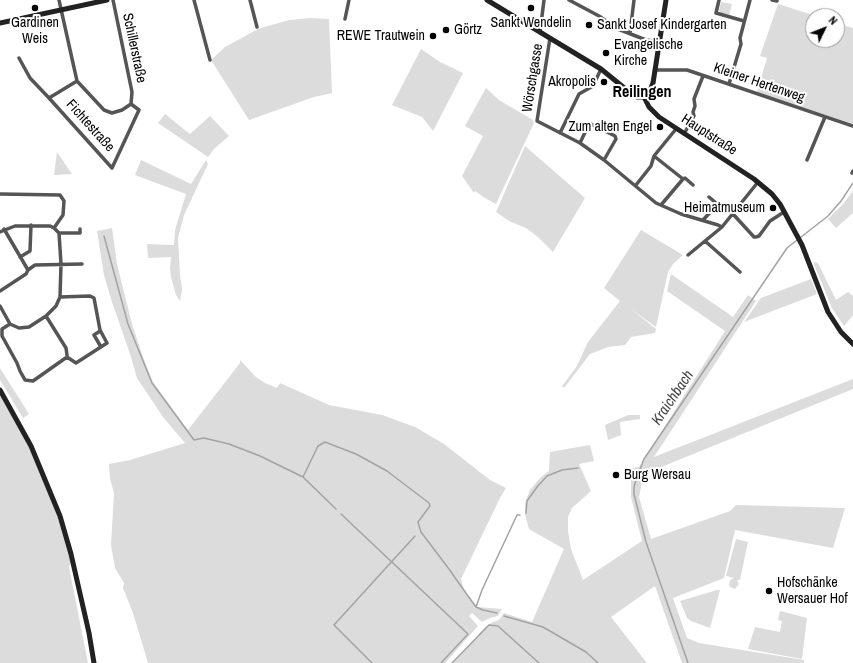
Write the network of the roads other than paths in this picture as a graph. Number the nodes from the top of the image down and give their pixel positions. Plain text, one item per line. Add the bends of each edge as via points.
1 (59, 0) edge
2 (107, 0) edge
3 (113, 0) edge
4 (194, 0) edge
5 (250, 0) edge
6 (348, 0) edge
7 (487, 0) edge
8 (544, 0) edge
9 (569, 0) edge
10 (634, 0) edge
11 (666, 0) edge
12 (719, 0) edge
13 (750, 0) edge
14 (772, 0) edge
15 (777, 1) dead end
16 (61, 10) junction
17 (345, 19) dead end
18 (744, 21) junction
19 (0, 23) edge
20 (257, 27) dead end
21 (540, 32) junction
22 (630, 33) junction
23 (550, 38) junction
24 (660, 42) junction
25 (19, 58) dead end
26 (210, 60) dead end
27 (600, 69) junction
28 (656, 70) junction
29 (703, 76) junction
30 (77, 81) junction
31 (729, 84) junction
32 (644, 97) junction
33 (49, 98) junction
34 (131, 104) junction
35 (825, 117) junction
36 (853, 126) edge
37 (676, 129) junction
38 (560, 133) junction
39 (684, 134) junction
40 (580, 143) junction
41 (654, 156) junction
42 (604, 160) junction
43 (807, 160) dead end
44 (682, 179) junction
45 (758, 182) junction
46 (636, 185) junction
47 (693, 185) dead end
48 (0, 194) edge
49 (709, 198) dead end
50 (661, 205) junction
51 (784, 212) junction
52 (733, 214) junction
53 (703, 220) junction
54 (31, 225) junction
55 (54, 228) junction
56 (722, 228) junction
57 (4, 229) junction
58 (80, 229) dead end
59 (0, 232) edge
60 (59, 233) junction
61 (705, 242) junction
62 (688, 255) dead end
63 (20, 257) junction
64 (61, 264) junction
65 (82, 264) dead end
66 (28, 270) junction
67 (740, 272) dead end
68 (0, 291) edge
69 (60, 296) junction
70 (0, 307) edge
71 (46, 316) junction
72 (10, 324) junction
73 (100, 331) junction
74 (853, 344) edge
75 (101, 347) junction
76 (66, 357) junction
77 (0, 390) edge
78 (94, 663) edge

1 - 16 street
2 - 16 street
3 - 34 street, Schillerstraße via 132,92
4 - 26 street
5 - 20 street
6 - 17 street
7 - 21 street
8 - 21 street
9 - 22 street via 618,29
10 - 22 street
11 - 24 street
12 - 18 street via 716,14
13 - 18 street
14 - 15 street
16 - 19 street
16 - 30 street
18 - 31 street via 741,44
21 - 23 street
22 - 24 street via 646,40
23 - 27 street
23 - 38 street, Wörschgasse via 537,121
24 - 28 street
25 - 33 street, Fichtestraße via 30,78
27 - 32 street via 633,95
27 - 38 street via 593,86 579,94
28 - 29 street, Kleiner Hertenweg via 684,70
28 - 32 street via 651,89
29 - 31 street, Kleiner Hertenweg
29 - 39 street via 694,99 694,116
30 - 33 street, Fichtestraße
30 - 34 street, Schillerstraße via 104,110 112,113
31 - 35 street, Kleiner Hertenweg
32 - 37 street, Hauptstraße via 654,112
33 - 34 street, Fichtestraße via 112,168 139,110
35 - 36 street, Kleiner Hertenweg
35 - 43 street
37 - 39 street, Hauptstraße
37 - 41 street
38 - 40 street
39 - 45 street, Hauptstraße
40 - 42 street
40 - 42 street via 591,124 615,136 616,139
41 - 44 street
41 - 46 street via 651,166
42 - 46 street
44 - 47 street via 685,178
44 - 50 street
45 - 51 street, Hauptstraße via 772,194
45 - 52 street
46 - 50 street
48 - 55 street via 60,195 64,201 63,215
49 - 53 street via 717,205
50 - 53 street
51 - 52 street via 773,218 756,237
51 - 74 street, Hauptstraße via 802,245 828,312 841,332
52 - 56 street
53 - 56 street
54 - 55 street
54 - 57 street
54 - 63 street via 30,251
55 - 60 street
56 - 61 street
57 - 59 street
57 - 63 street
58 - 60 street via 80,233
60 - 64 street
61 - 62 street
61 - 67 street
63 - 66 street
64 - 65 street
64 - 66 street via 35,265
64 - 69 street
66 - 68 street
69 - 71 street via 56,306
69 - 73 street via 94,298
70 - 72 street
71 - 72 street via 24,328
71 - 76 street via 66,348
72 - 76 street via 2,329 2,336 25,380 36,379
73 - 75 street via 107,343
73 - 75 street via 94,335
75 - 76 street via 76,363
77 - 78 street via 31,446 60,516 88,626

